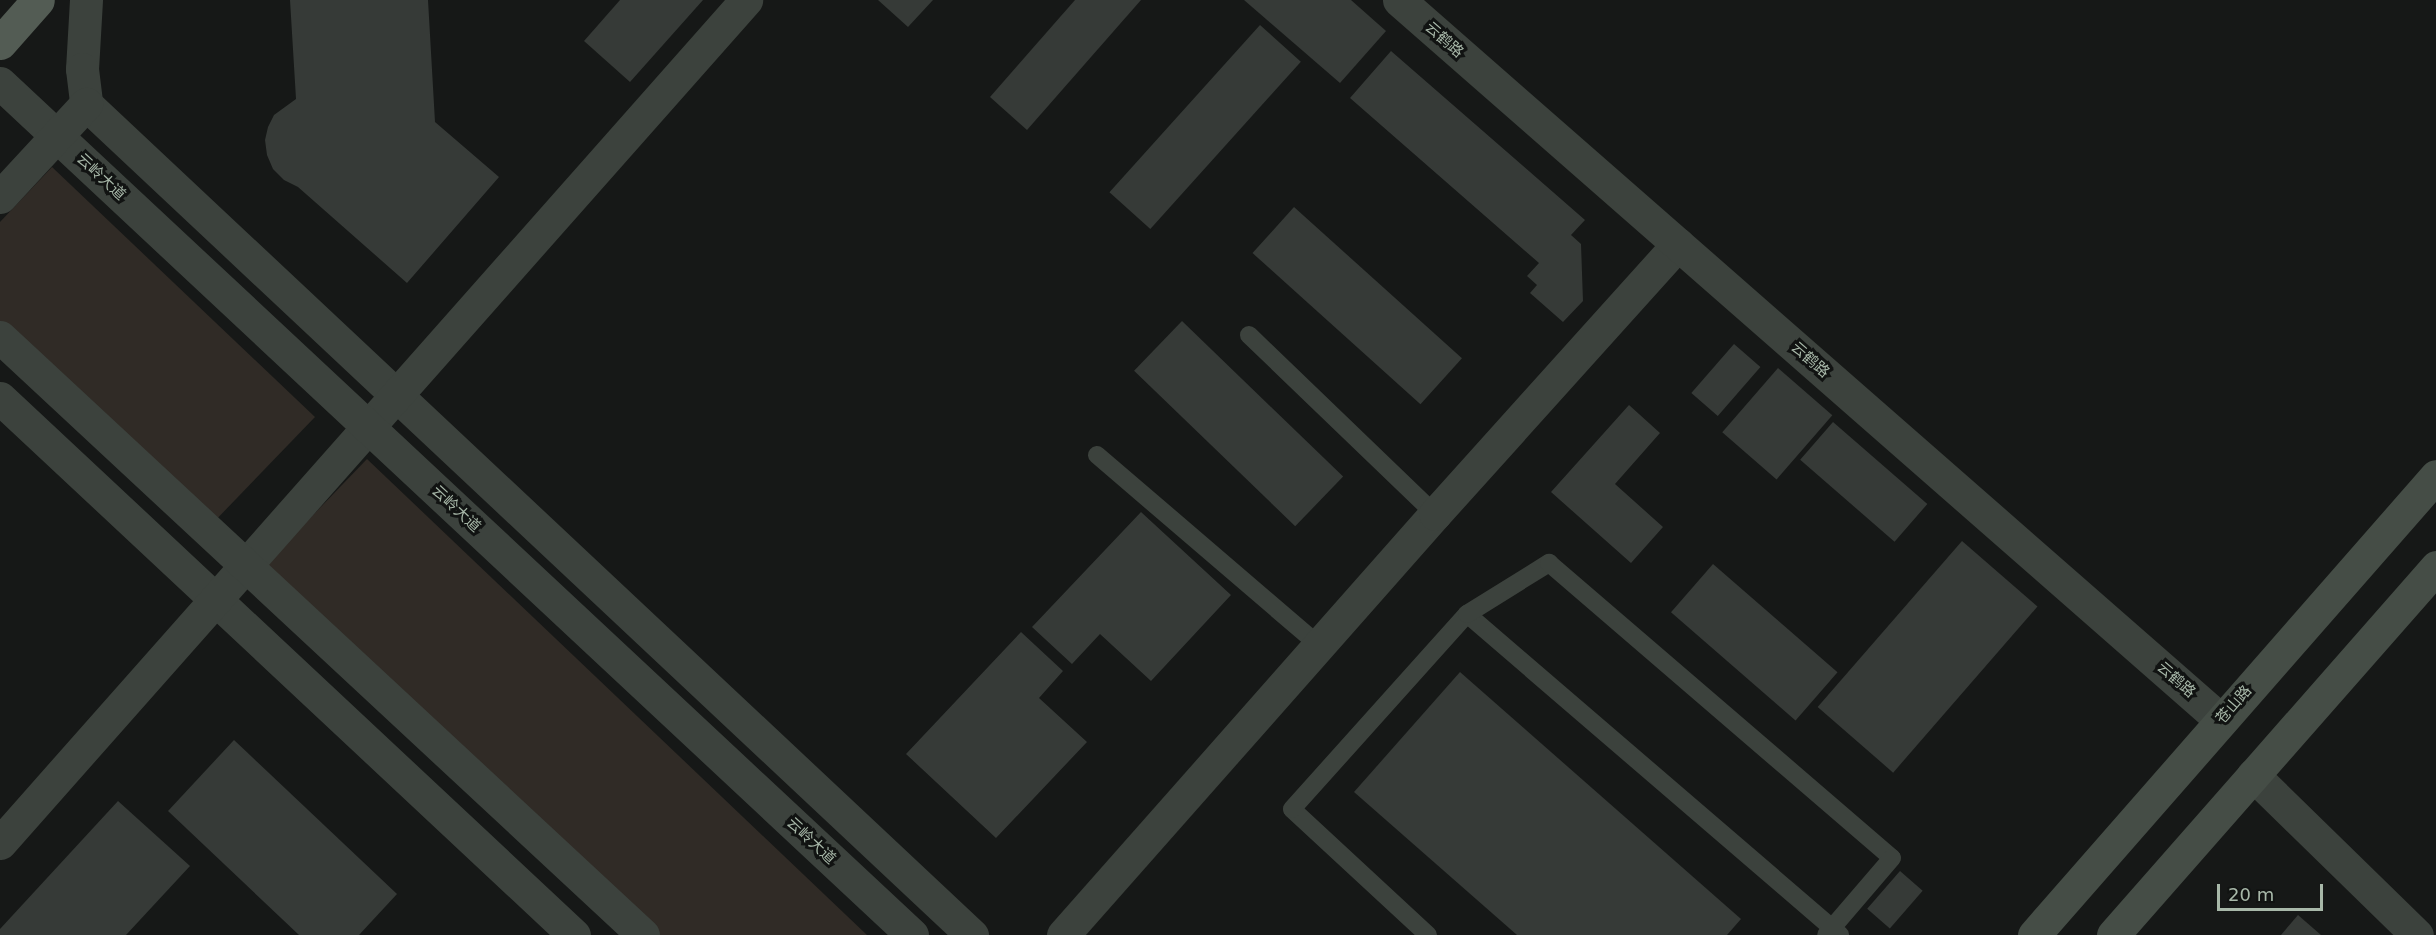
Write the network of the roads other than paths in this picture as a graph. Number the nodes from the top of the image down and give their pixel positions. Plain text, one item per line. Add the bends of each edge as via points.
1 (38, 0) edge
2 (86, 0) edge
3 (746, 0) edge
4 (1399, 0) edge
5 (0, 43) edge
6 (0, 83) edge
7 (86, 104) junction
8 (56, 136) junction
9 (0, 197) edge
10 (1677, 244) junction
11 (1249, 335) dead end
12 (0, 337) edge
13 (395, 394) junction
14 (0, 398) edge
15 (368, 426) junction
16 (1097, 455) dead end
17 (2436, 476) edge
18 (1435, 514) junction
19 (245, 564) junction
20 (2436, 567) edge
21 (215, 599) junction
22 (1467, 614) junction
23 (1319, 645) junction
24 (2221, 720) junction
25 (2253, 775) junction
26 (0, 843) edge
27 (1833, 932) edge
28 (574, 935) edge
29 (644, 935) edge
30 (912, 935) edge
31 (972, 935) edge
32 (1063, 935) edge
33 (1428, 935) edge
34 (2034, 935) edge
35 (2113, 935) edge
36 (2417, 935) edge

1 - 5 main road
2 - 7 street via 82,69
3 - 13 street
4 - 10 street, 云鹤路
6 - 8 street, 云岭大道
7 - 8 street
7 - 13 street
8 - 9 street
8 - 15 street, 云岭大道
10 - 18 street
10 - 24 street, 云鹤路
11 - 18 lane
12 - 19 street
13 - 15 street
13 - 31 street
14 - 21 street
15 - 19 street
15 - 30 street, 云岭大道
16 - 23 lane
17 - 24 main road, 苍山路
18 - 23 street
19 - 21 street
19 - 29 street
20 - 25 main road
21 - 26 street
21 - 28 street
22 - 27 lane
22 - 27 lane via 1549,563 1892,858
22 - 33 lane via 1292,809
23 - 32 street
24 - 34 main road, 苍山路
25 - 35 main road
25 - 36 street

